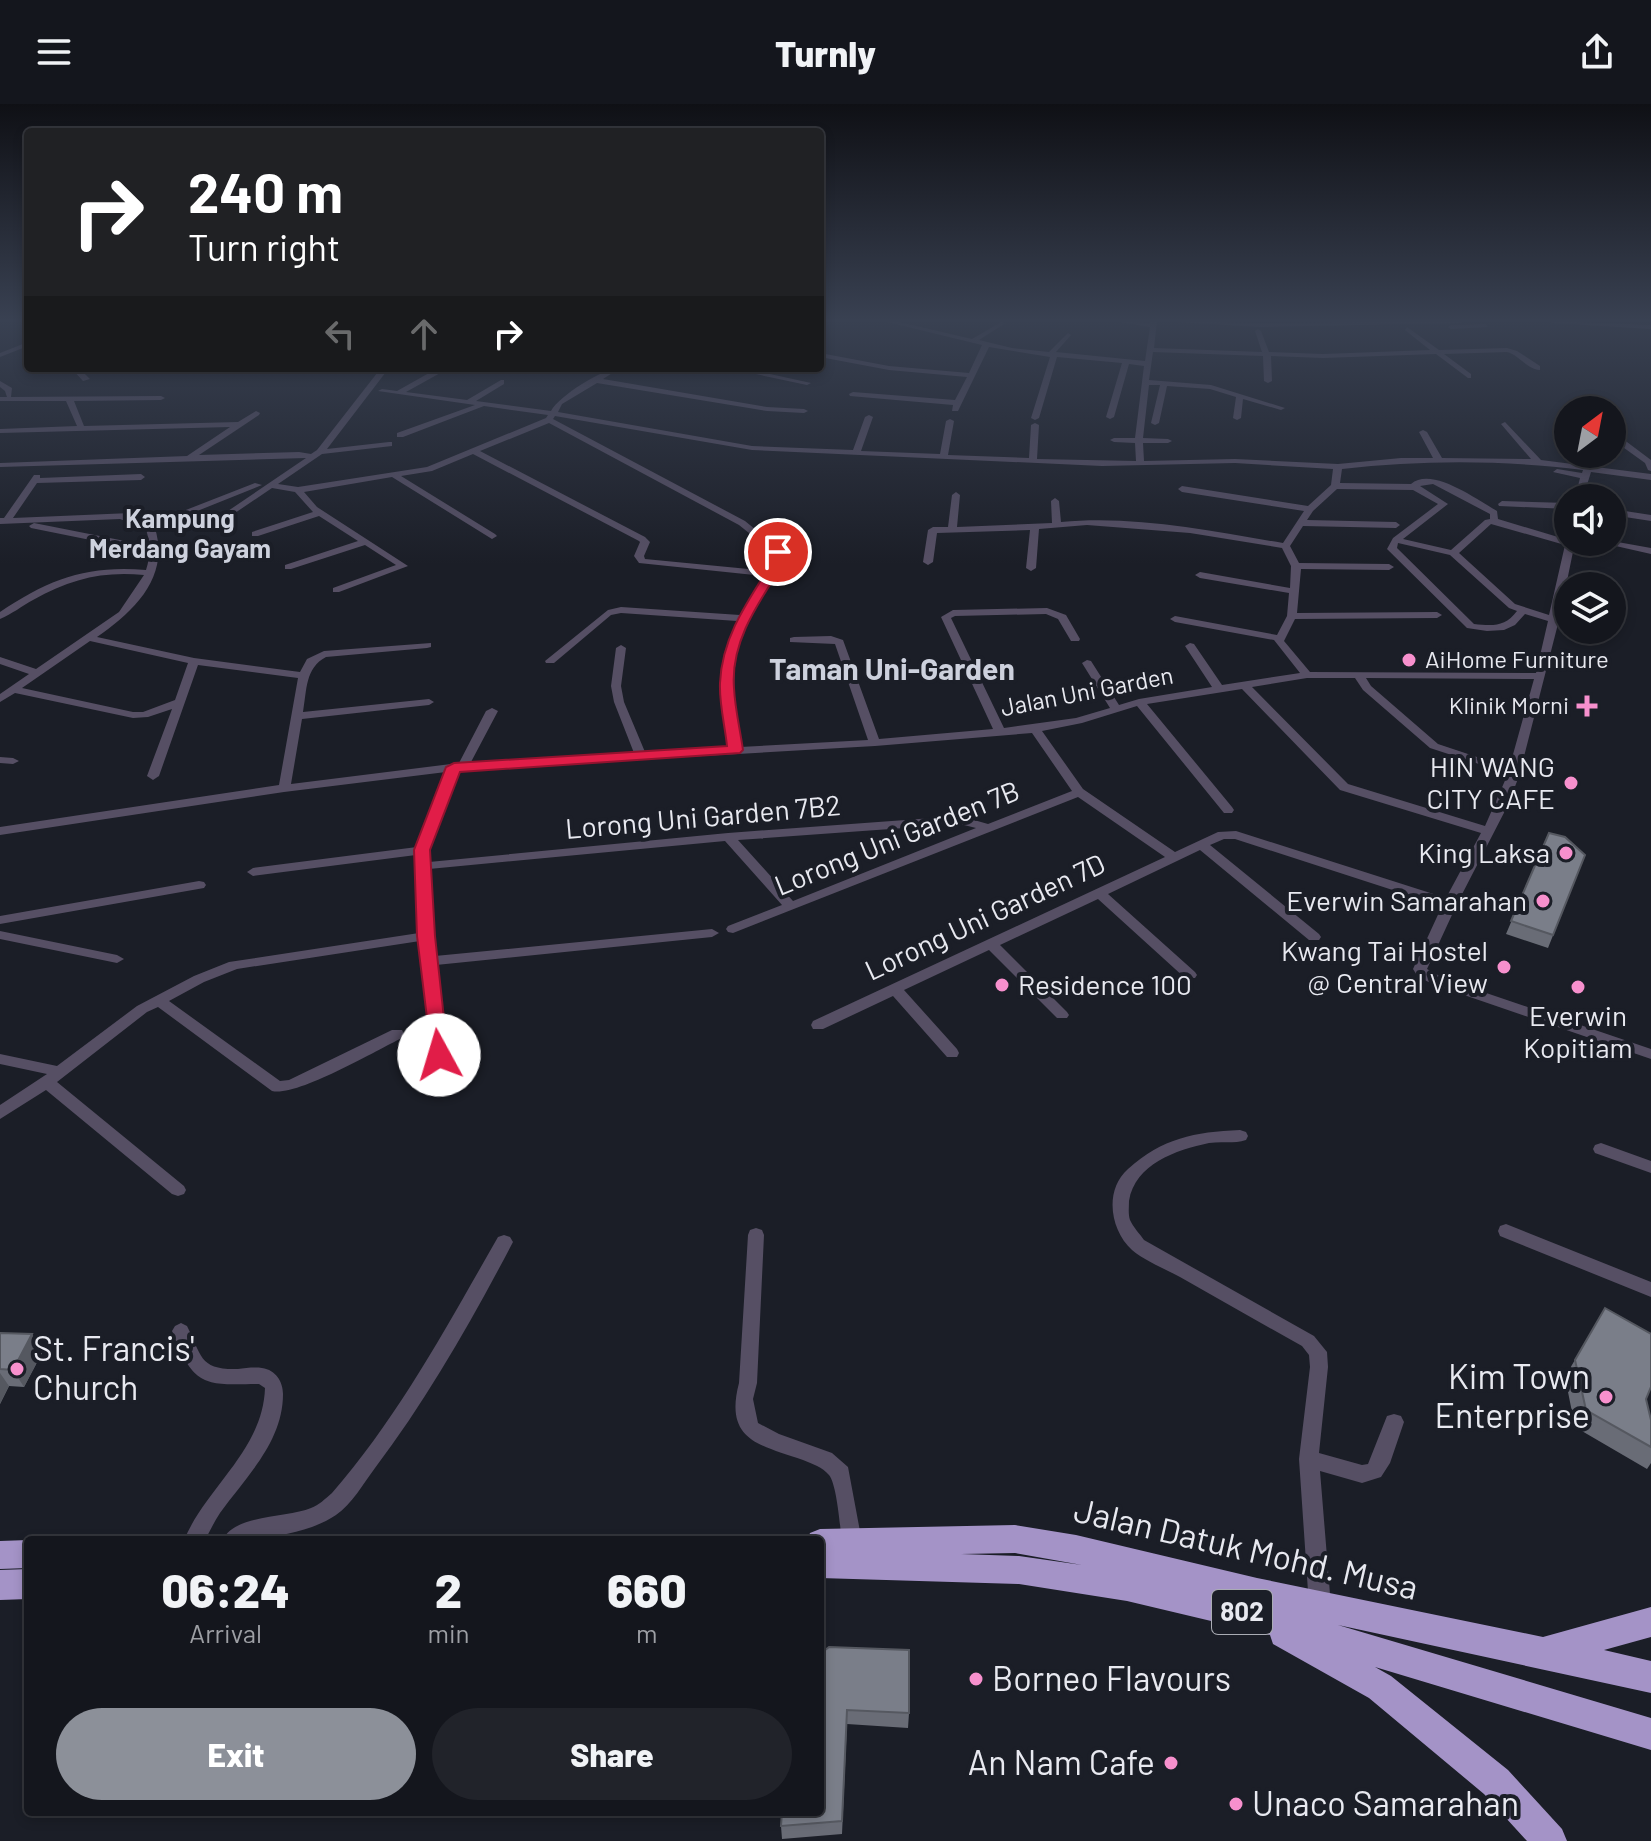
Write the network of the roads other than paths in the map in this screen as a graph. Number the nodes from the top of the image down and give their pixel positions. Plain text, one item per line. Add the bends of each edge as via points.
1 (70, 402) edge
2 (358, 402) edge
3 (460, 402) edge
4 (567, 402) edge
5 (726, 402) edge
6 (947, 402) edge
7 (1040, 402) edge
8 (1116, 402) edge
9 (1143, 402) edge
10 (1160, 402) edge
11 (1239, 402) edge
12 (1262, 402) edge
13 (467, 403) joint
14 (958, 403) joint
15 (481, 405) junction
16 (1281, 408) dead end
17 (804, 411) dead end
18 (256, 413) dead end
19 (552, 414) junction
20 (869, 417) dead end
21 (1237, 418) dead end
22 (1155, 423) dead end
23 (238, 424) junction
24 (1505, 424) dead end
25 (82, 430) junction
26 (0, 431) edge
27 (1423, 432) dead end
28 (400, 435) dead end
29 (1114, 440) junction
30 (1139, 442) junction
31 (389, 444) dead end
32 (1626, 445) edge
33 (856, 450) junction
34 (474, 451) junction
35 (1180, 451) dead end
36 (316, 455) junction
37 (1115, 455) dead end
38 (944, 456) junction
39 (189, 459) junction
40 (1033, 461) junction
41 (1439, 461) junction
42 (1538, 462) junction
43 (1140, 464) junction
44 (0, 465) edge
45 (45, 466) junction
46 (1338, 467) junction
47 (1651, 468) edge
48 (294, 469) junction
49 (1449, 469) dead end
50 (1586, 472) junction
51 (395, 476) junction
52 (141, 477) dead end
53 (1651, 477) edge
54 (33, 481) junction
55 (1583, 484) edge
56 (1651, 484) edge
57 (270, 485) junction
58 (1335, 486) junction
59 (1415, 487) junction
60 (1182, 489) dead end
61 (298, 490) junction
62 (956, 495) dead end
63 (1055, 501) dead end
64 (1502, 504) dead end
65 (1554, 506) edge
66 (1310, 509) junction
67 (229, 513) dead end
68 (320, 513) junction
69 (1626, 514) edge
70 (1651, 518) edge
71 (4, 520) edge
72 (32, 520) junction
73 (149, 521) junction
74 (1494, 521) junction
75 (1057, 523) junction
76 (1299, 523) junction
77 (1396, 525) dead end
78 (1035, 527) junction
79 (952, 530) junction
80 (255, 534) dead end
81 (492, 536) dead end
82 (1554, 538) edge
83 (1396, 540) junction
84 (366, 542) junction
85 (1285, 546) junction
86 (1626, 546) edge
87 (140, 547) dead end
88 (1651, 551) edge
89 (1453, 553) junction
90 (928, 562) dead end
91 (1296, 566) junction
92 (288, 567) dead end
93 (1389, 567) dead end
94 (1031, 568) dead end
95 (150, 573) junction
96 (770, 574) junction
97 (1200, 575) dead end
98 (336, 590) dead end
99 (1293, 591) junction
100 (1522, 611) junction
101 (1437, 615) dead end
102 (0, 616) edge
103 (1292, 616) junction
104 (743, 618) junction
105 (1175, 619) dead end
106 (1554, 620) joint
107 (90, 638) junction
108 (1279, 638) junction
109 (1075, 639) dead end
110 (794, 640) dead end
111 (427, 645) dead end
112 (1190, 646) dead end
113 (621, 648) dead end
114 (0, 660) edge
115 (194, 661) junction
116 (550, 661) dead end
117 (1087, 663) dead end
118 (38, 674) junction
119 (1307, 675) junction
120 (304, 676) junction
121 (1359, 676) junction
122 (1540, 676) junction
123 (1244, 685) junction
124 (1219, 689) junction
125 (14, 690) junction
126 (0, 699) edge
127 (179, 702) junction
128 (429, 702) dead end
129 (1139, 702) junction
130 (1116, 709) junction
131 (492, 711) dead end
132 (299, 716) junction
133 (1035, 729) junction
134 (1000, 732) junction
135 (875, 743) junction
136 (735, 750) junction
137 (641, 756) junction
138 (1479, 761) dead end
139 (458, 767) junction
140 (153, 776) dead end
141 (284, 788) junction
142 (1079, 792) junction
143 (1228, 810) dead end
144 (986, 827) junction
145 (0, 831) edge
146 (1487, 831) junction
147 (728, 837) junction
148 (1201, 844) junction
149 (422, 850) junction
150 (1174, 857) junction
151 (423, 866) junction
152 (253, 872) dead end
153 (199, 885) dead end
154 (1098, 892) junction
155 (1450, 904) junction
156 (791, 907) junction
157 (0, 920) edge
158 (733, 929) dead end
159 (712, 933) dead end
160 (0, 935) edge
161 (426, 936) junction
162 (1314, 937) dead end
163 (990, 943) junction
164 (117, 959) dead end
165 (429, 961) junction
166 (1190, 975) dead end
167 (895, 989) junction
168 (159, 1000) junction
169 (1062, 1015) dead end
170 (818, 1025) dead end
171 (397, 1034) dead end
172 (952, 1053) dead end
173 (1651, 1054) edge
174 (439, 1055) dead end
175 (0, 1059) edge
176 (54, 1077) junction
177 (0, 1113) edge
178 (1240, 1136) dead end
179 (1601, 1149) dead end
180 (1651, 1167) edge
181 (178, 1190) dead end
182 (1506, 1231) dead end
183 (756, 1235) dead end
184 (504, 1242) dead end
185 (1651, 1290) edge
186 (181, 1331) dead end
187 (1394, 1422) dead end
188 (1309, 1459) junction
189 (196, 1536) edge
190 (238, 1536) edge
191 (852, 1542) junction
192 (824, 1543) edge
193 (24, 1554) edge
194 (0, 1555) edge
195 (824, 1564) edge
196 (24, 1584) edge
197 (0, 1585) edge
198 (1320, 1606) junction
199 (1253, 1615) junction
200 (1651, 1622) edge
201 (1545, 1651) junction
202 (1651, 1677) edge
203 (1651, 1734) edge
204 (1550, 1841) edge

1 - 25 street
2 - 36 street
3 - 13 street
4 - 19 street
5 - 17 street
6 - 14 street
7 - 40 street
8 - 29 street
9 - 30 street
10 - 22 street
11 - 21 street
12 - 16 street
13 - 15 street
14 - 38 street
15 - 19 street
15 - 28 street
18 - 23 street
19 - 33 street via 752,448
19 - 34 street
19 - 96 street via 611,454 742,523 778,552 781,558
20 - 33 street
23 - 25 street
23 - 39 street
24 - 42 street
25 - 26 street
27 - 41 street
29 - 30 street
29 - 37 street
30 - 35 street via 1165,439
30 - 43 street
31 - 36 street
32 - 47 street
33 - 38 street
34 - 51 street
34 - 96 street via 642,539 642,561
36 - 39 street
36 - 48 street
38 - 40 street
39 - 45 street
40 - 43 street
41 - 42 street
41 - 46 street
42 - 50 street
43 - 46 street via 1235,461
44 - 45 street
45 - 54 street
46 - 58 street
48 - 57 street
48 - 73 street via 225,500
49 - 50 street
50 - 53 street
50 - 55 street
50 - 56 street
51 - 61 street
51 - 81 street
52 - 54 street
54 - 71 street
57 - 61 street
57 - 67 street
58 - 59 street
58 - 66 street
59 - 74 street via 1434,481 1494,513
59 - 83 street via 1444,504
60 - 66 street
61 - 68 street
62 - 79 street
63 - 75 street
64 - 65 street
66 - 76 street
68 - 80 street
68 - 84 street
69 - 70 street
71 - 72 street
72 - 73 street
72 - 87 street via 30,525
73 - 95 street via 157,544
74 - 82 street
74 - 89 street
75 - 78 street
75 - 85 street via 1152,526
76 - 77 street
76 - 85 street
78 - 79 street
78 - 94 street
79 - 90 street via 933,530
83 - 89 street
83 - 100 street via 1392,549 1464,623 1505,628
84 - 92 street
84 - 98 street via 403,566
85 - 91 street
86 - 88 street
89 - 100 street
91 - 93 street
91 - 99 street
95 - 102 street via 85,575
95 - 107 street via 123,614
96 - 104 street
97 - 99 street
99 - 103 street
100 - 106 street
101 - 103 street
103 - 108 street
104 - 116 street via 621,610 608,613
104 - 136 street via 726,686
105 - 108 street
106 - 122 street
107 - 115 street
107 - 118 street
108 - 119 street
109 - 134 street via 1062,617 1047,611 946,617
110 - 135 street via 839,642
111 - 120 street via 324,654 311,661
112 - 124 street
113 - 137 street via 616,686
114 - 118 street
115 - 120 street
115 - 127 street
117 - 130 street
118 - 125 street
119 - 121 street, Jalan Uni Garden
119 - 123 street, Jalan Uni Garden
120 - 132 street
121 - 122 street, Jalan Uni Garden
121 - 138 street via 1434,746
122 - 146 street via 1513,776
123 - 124 street, Jalan Uni Garden
123 - 146 street via 1344,787
124 - 129 street, Jalan Uni Garden
125 - 126 street
125 - 127 street via 133,715
127 - 140 street
128 - 132 street
129 - 130 street, Jalan Uni Garden
129 - 143 street
130 - 133 street, Jalan Uni Garden
131 - 139 street
132 - 141 street
133 - 134 street, Jalan Uni Garden
133 - 142 street
134 - 135 street, Jalan Uni Garden
135 - 136 street, Jalan Uni Garden
136 - 137 street, Jalan Uni Garden
137 - 139 street, Jalan Uni Garden
139 - 141 street, Jalan Uni Garden
139 - 149 street
141 - 145 street, Jalan Uni Garden
142 - 144 street, Lorong Uni Garden 7B
142 - 150 street
144 - 147 street, Lorong Uni Garden 7B2 via 960,820
144 - 156 street, Lorong Uni Garden 7B
146 - 155 street
147 - 151 street, Lorong Uni Garden 7B2
147 - 156 street
148 - 150 street, Lorong Uni Garden 7D
148 - 155 street, Lorong Uni Garden 7D via 1236,835
148 - 162 street
149 - 151 street
149 - 152 street
150 - 154 street, Lorong Uni Garden 7D
151 - 161 street
153 - 157 street
154 - 163 street, Lorong Uni Garden 7D
154 - 166 street
155 - 173 street via 1421,964 1423,974
156 - 158 street, Lorong Uni Garden 7B
159 - 165 street
160 - 164 street
161 - 165 street
161 - 168 street via 234,965
163 - 167 street, Lorong Uni Garden 7D
163 - 169 street
165 - 174 street
167 - 170 street, Lorong Uni Garden 7D
167 - 172 street
168 - 171 street via 277,1087 292,1085
168 - 176 street
175 - 176 street
176 - 177 street
176 - 181 street
178 - 188 street via 1185,1143 1153,1156 1129,1177 1122,1222 1138,1245 1281,1324 1318,1352
179 - 180 street
182 - 185 street
183 - 191 street via 744,1399 749,1428 825,1459 841,1473
184 - 190 street via 417,1393 333,1506 298,1524
186 - 189 street via 192,1364 210,1376 263,1376 274,1385 275,1406 258,1447
187 - 188 street via 1374,1471 1362,1474
188 - 198 street
191 - 192 highway, Jalan Datuk Mohd. Musa / 802
191 - 198 highway, Jalan Datuk Mohd. Musa / 802 via 1038,1542
193 - 194 highway
195 - 199 highway, Jalan Datuk Mohd. Musa / 802 via 1019,1570 1127,1586
196 - 197 highway
198 - 201 highway, Jalan Datuk Mohd. Musa / 802
199 - 203 highway, Jalan Datuk Mohd. Musa / 802
199 - 204 highway via 1380,1687 1496,1782
200 - 201 highway
201 - 202 highway, Jalan Datuk Mohd. Musa / 802

